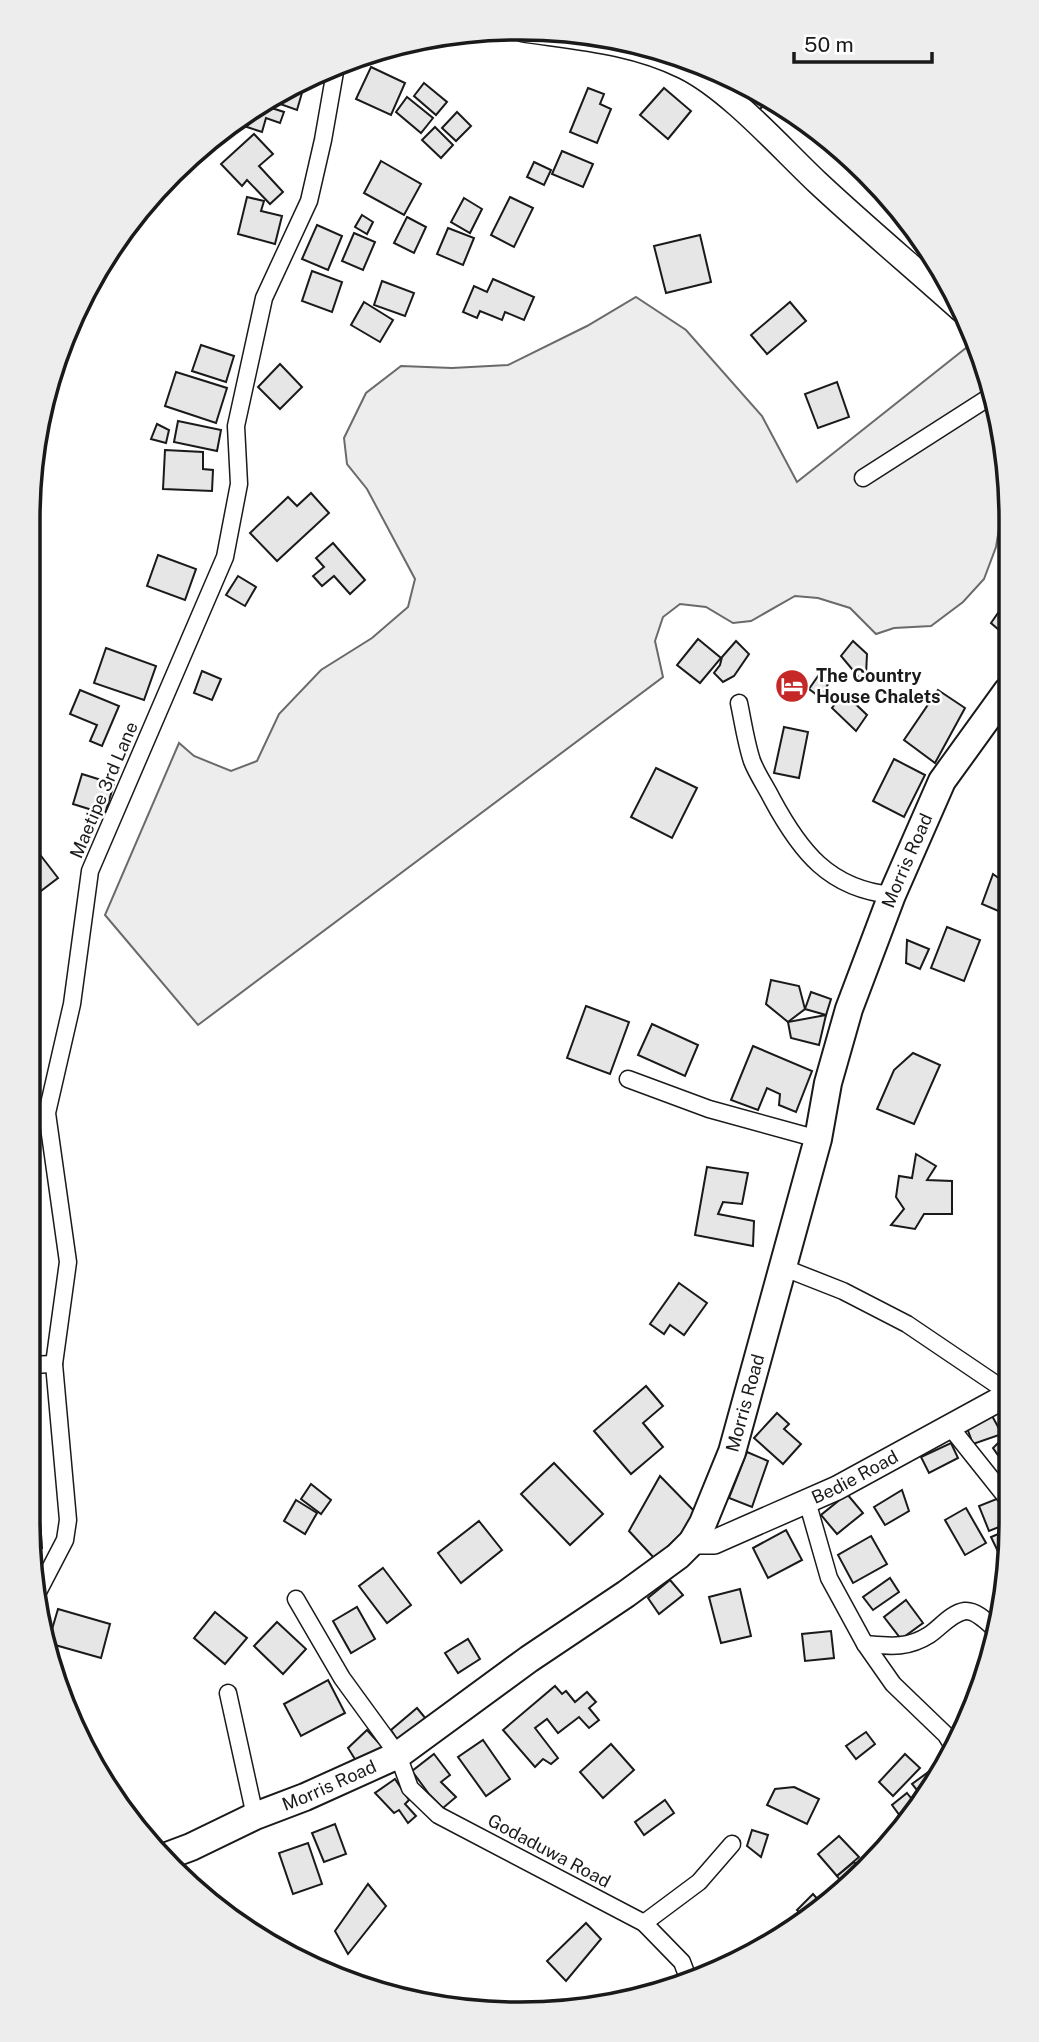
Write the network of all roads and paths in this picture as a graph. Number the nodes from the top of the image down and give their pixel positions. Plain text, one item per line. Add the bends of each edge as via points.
1 (701, 76) edge
2 (334, 78) edge
3 (941, 292) edge
4 (983, 401) edge
5 (863, 478) dead end
6 (999, 702) edge
7 (739, 703) dead end
8 (892, 895) junction
9 (628, 1079) dead end
10 (817, 1139) junction
11 (782, 1267) junction
12 (54, 1364) junction
13 (40, 1365) edge
14 (999, 1387) edge
15 (999, 1400) edge
16 (951, 1428) junction
17 (999, 1488) edge
18 (807, 1502) junction
19 (692, 1542) junction
20 (44, 1581) edge
21 (296, 1599) dead end
22 (988, 1623) edge
23 (865, 1644) junction
24 (228, 1693) dead end
25 (947, 1737) edge
26 (398, 1755) junction
27 (255, 1816) junction
28 (732, 1844) dead end
29 (173, 1853) edge
30 (644, 1923) junction
31 (686, 1972) edge

1 - 3 main road
2 - 12 street, Maetipe 3rd Lane via 309,201 264,298 236,426 239,484 225,557 90,871 72,1004 47,1113 68,1262
4 - 5 street
6 - 8 main road, Morris Road via 942,781
7 - 8 street via 753,763 809,857 837,878
8 - 10 main road, Morris Road via 849,1009
9 - 10 street via 709,1109
10 - 11 main road, Morris Road
11 - 14 street via 907,1324
11 - 19 main road, Morris Road via 732,1452
12 - 13 street
12 - 20 street, Maetipe 3rd Lane via 68,1520 65,1540
15 - 16 main road, Bedie Road
16 - 17 street
16 - 18 main road, Bedie Road
18 - 19 main road, Bedie Road via 714,1542
18 - 23 street via 829,1578
19 - 26 main road, Morris Road
21 - 26 street, Godaduwa Road via 342,1678
22 - 23 street via 966,1611 927,1636 899,1647
23 - 25 street via 893,1684
24 - 27 street
26 - 27 main road, Morris Road
26 - 30 street, Godaduwa Road via 410,1788 438,1815
27 - 29 main road, Morris Road
28 - 30 street via 699,1882
30 - 31 street, Godaduwa Road via 682,1962

